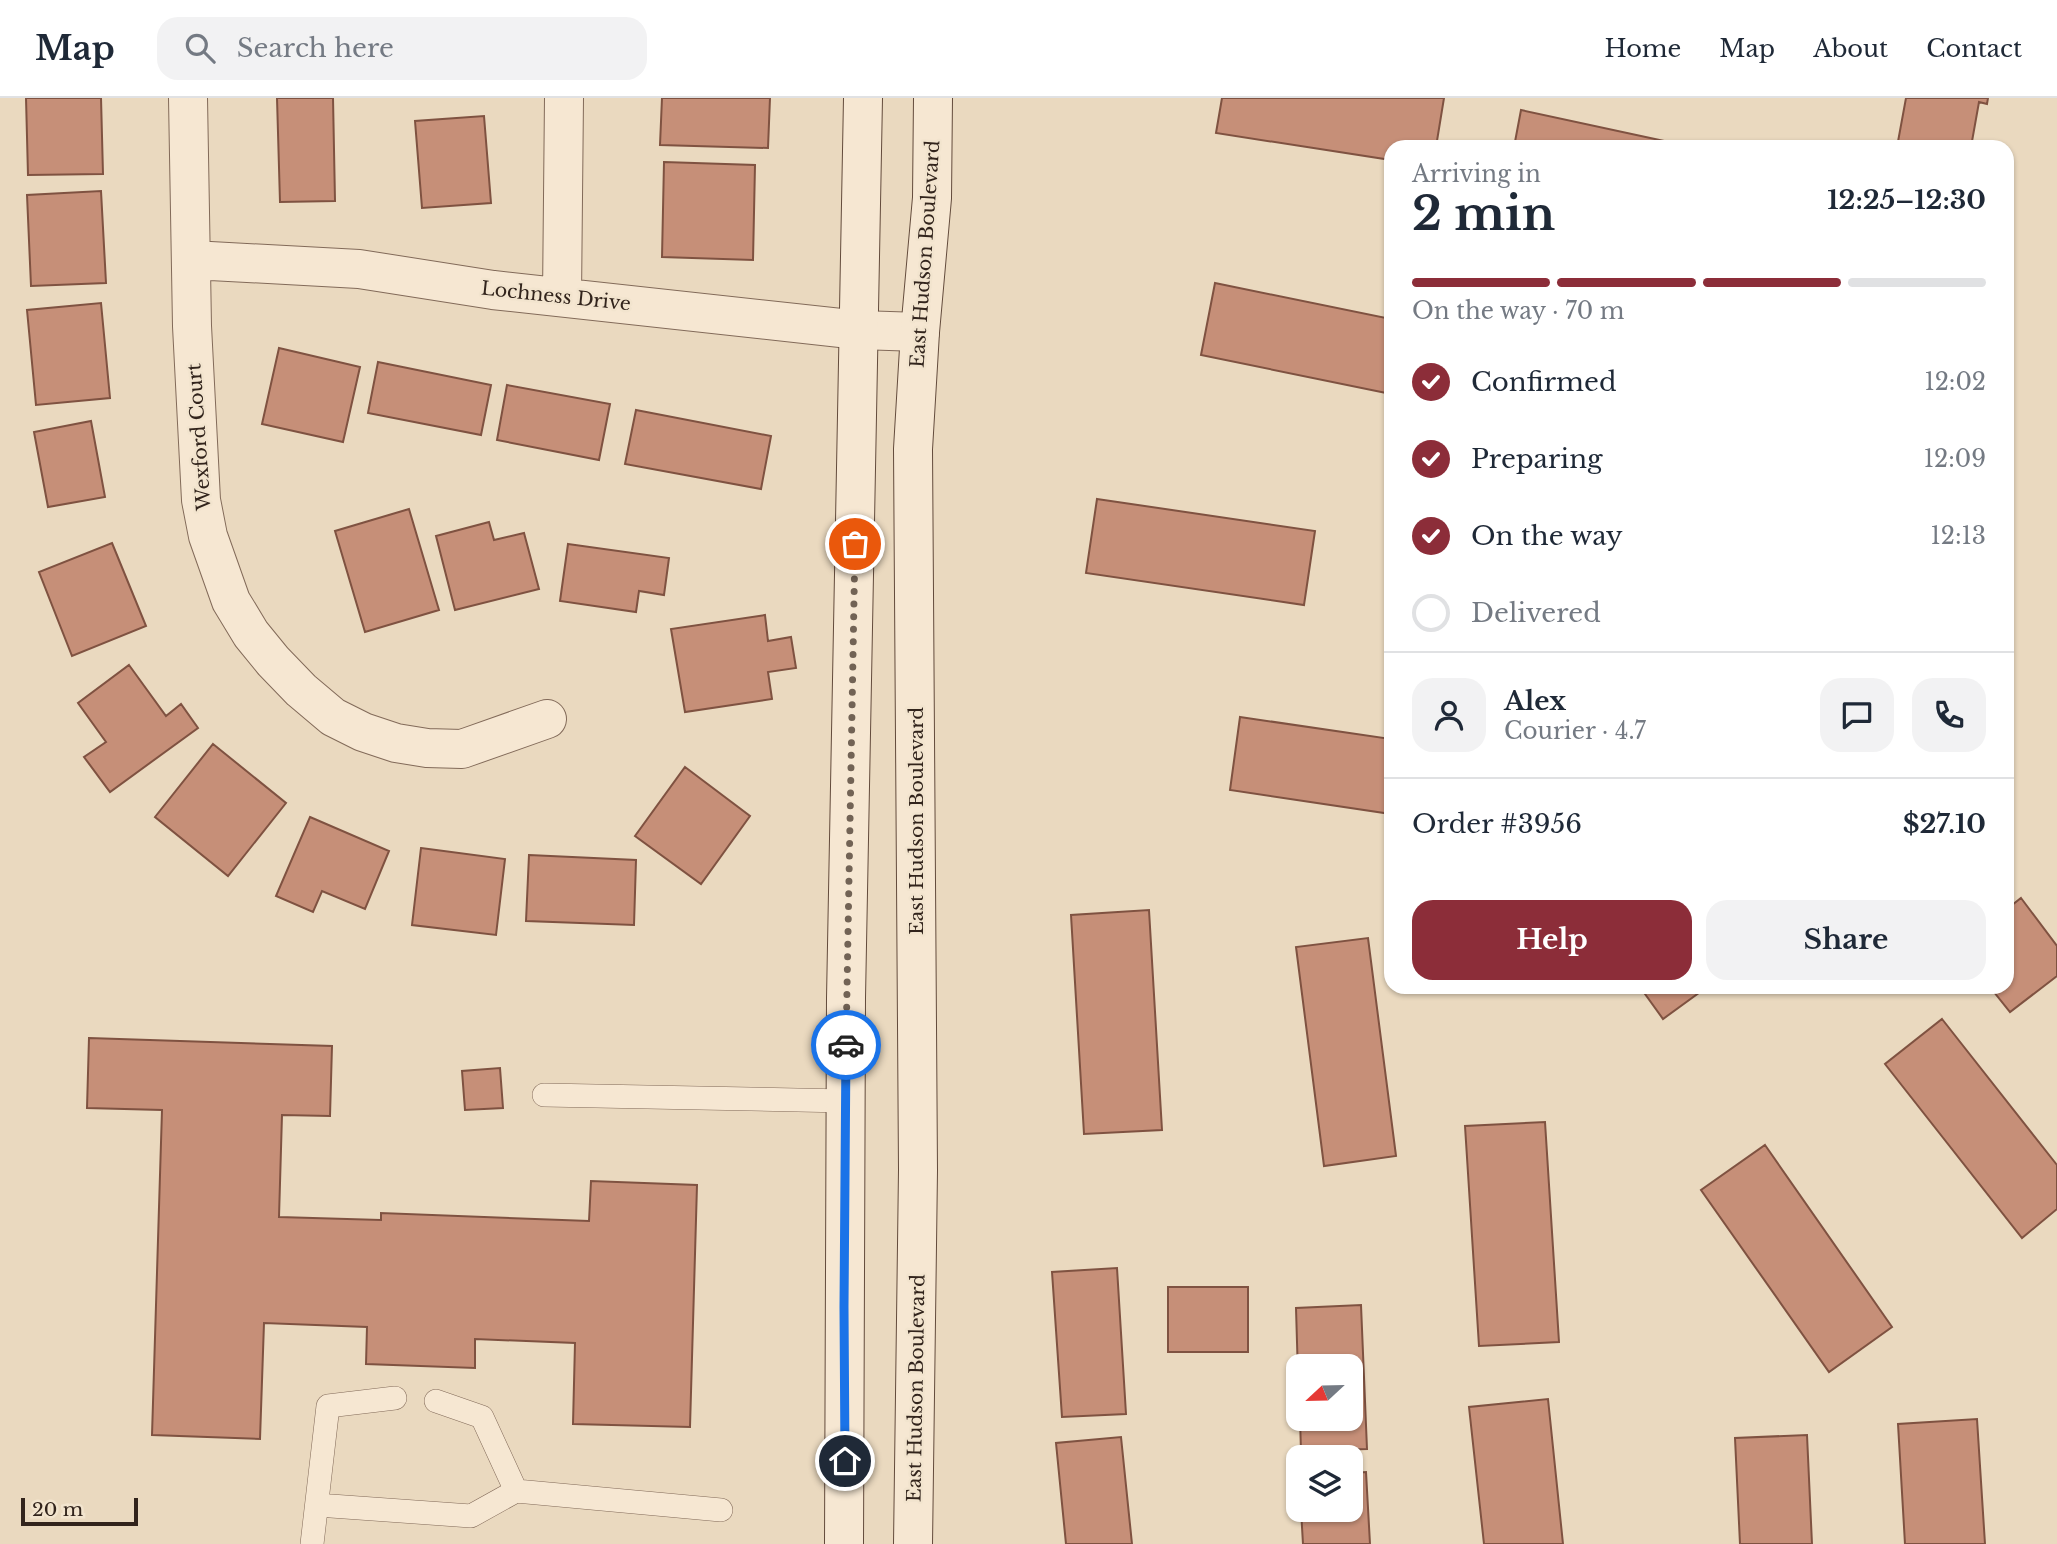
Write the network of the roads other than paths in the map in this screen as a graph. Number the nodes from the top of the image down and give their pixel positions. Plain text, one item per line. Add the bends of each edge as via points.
1 (188, 98) edge
2 (564, 98) edge
3 (863, 98) edge
4 (933, 98) edge
5 (192, 260) junction
6 (562, 297) junction
7 (859, 330) junction
8 (920, 332) junction
9 (547, 719) dead end
10 (544, 1095) dead end
11 (846, 1101) junction
12 (395, 1398) dead end
13 (436, 1401) dead end
14 (516, 1491) junction
15 (317, 1505) junction
16 (721, 1510) dead end
17 (312, 1544) edge
18 (844, 1544) edge
19 (913, 1544) edge

1 - 5 main road, Wexford Court
2 - 6 main road
3 - 7 main road
4 - 8 main road, East Hudson Boulevard via 932,198
5 - 6 main road, Lochness Drive via 359,269
5 - 9 main road, Wexford Court via 201,500 208,536 231,601 251,634 301,690 333,717 396,743 462,749
6 - 7 main road, Lochness Drive
7 - 8 main road, Lochness Drive
7 - 11 main road
8 - 19 main road, East Hudson Boulevard via 914,449 918,1170
10 - 11 lane
11 - 18 main road
12 - 15 lane via 328,1406
13 - 14 lane via 482,1417
14 - 15 lane via 471,1516
14 - 16 lane
15 - 17 lane

